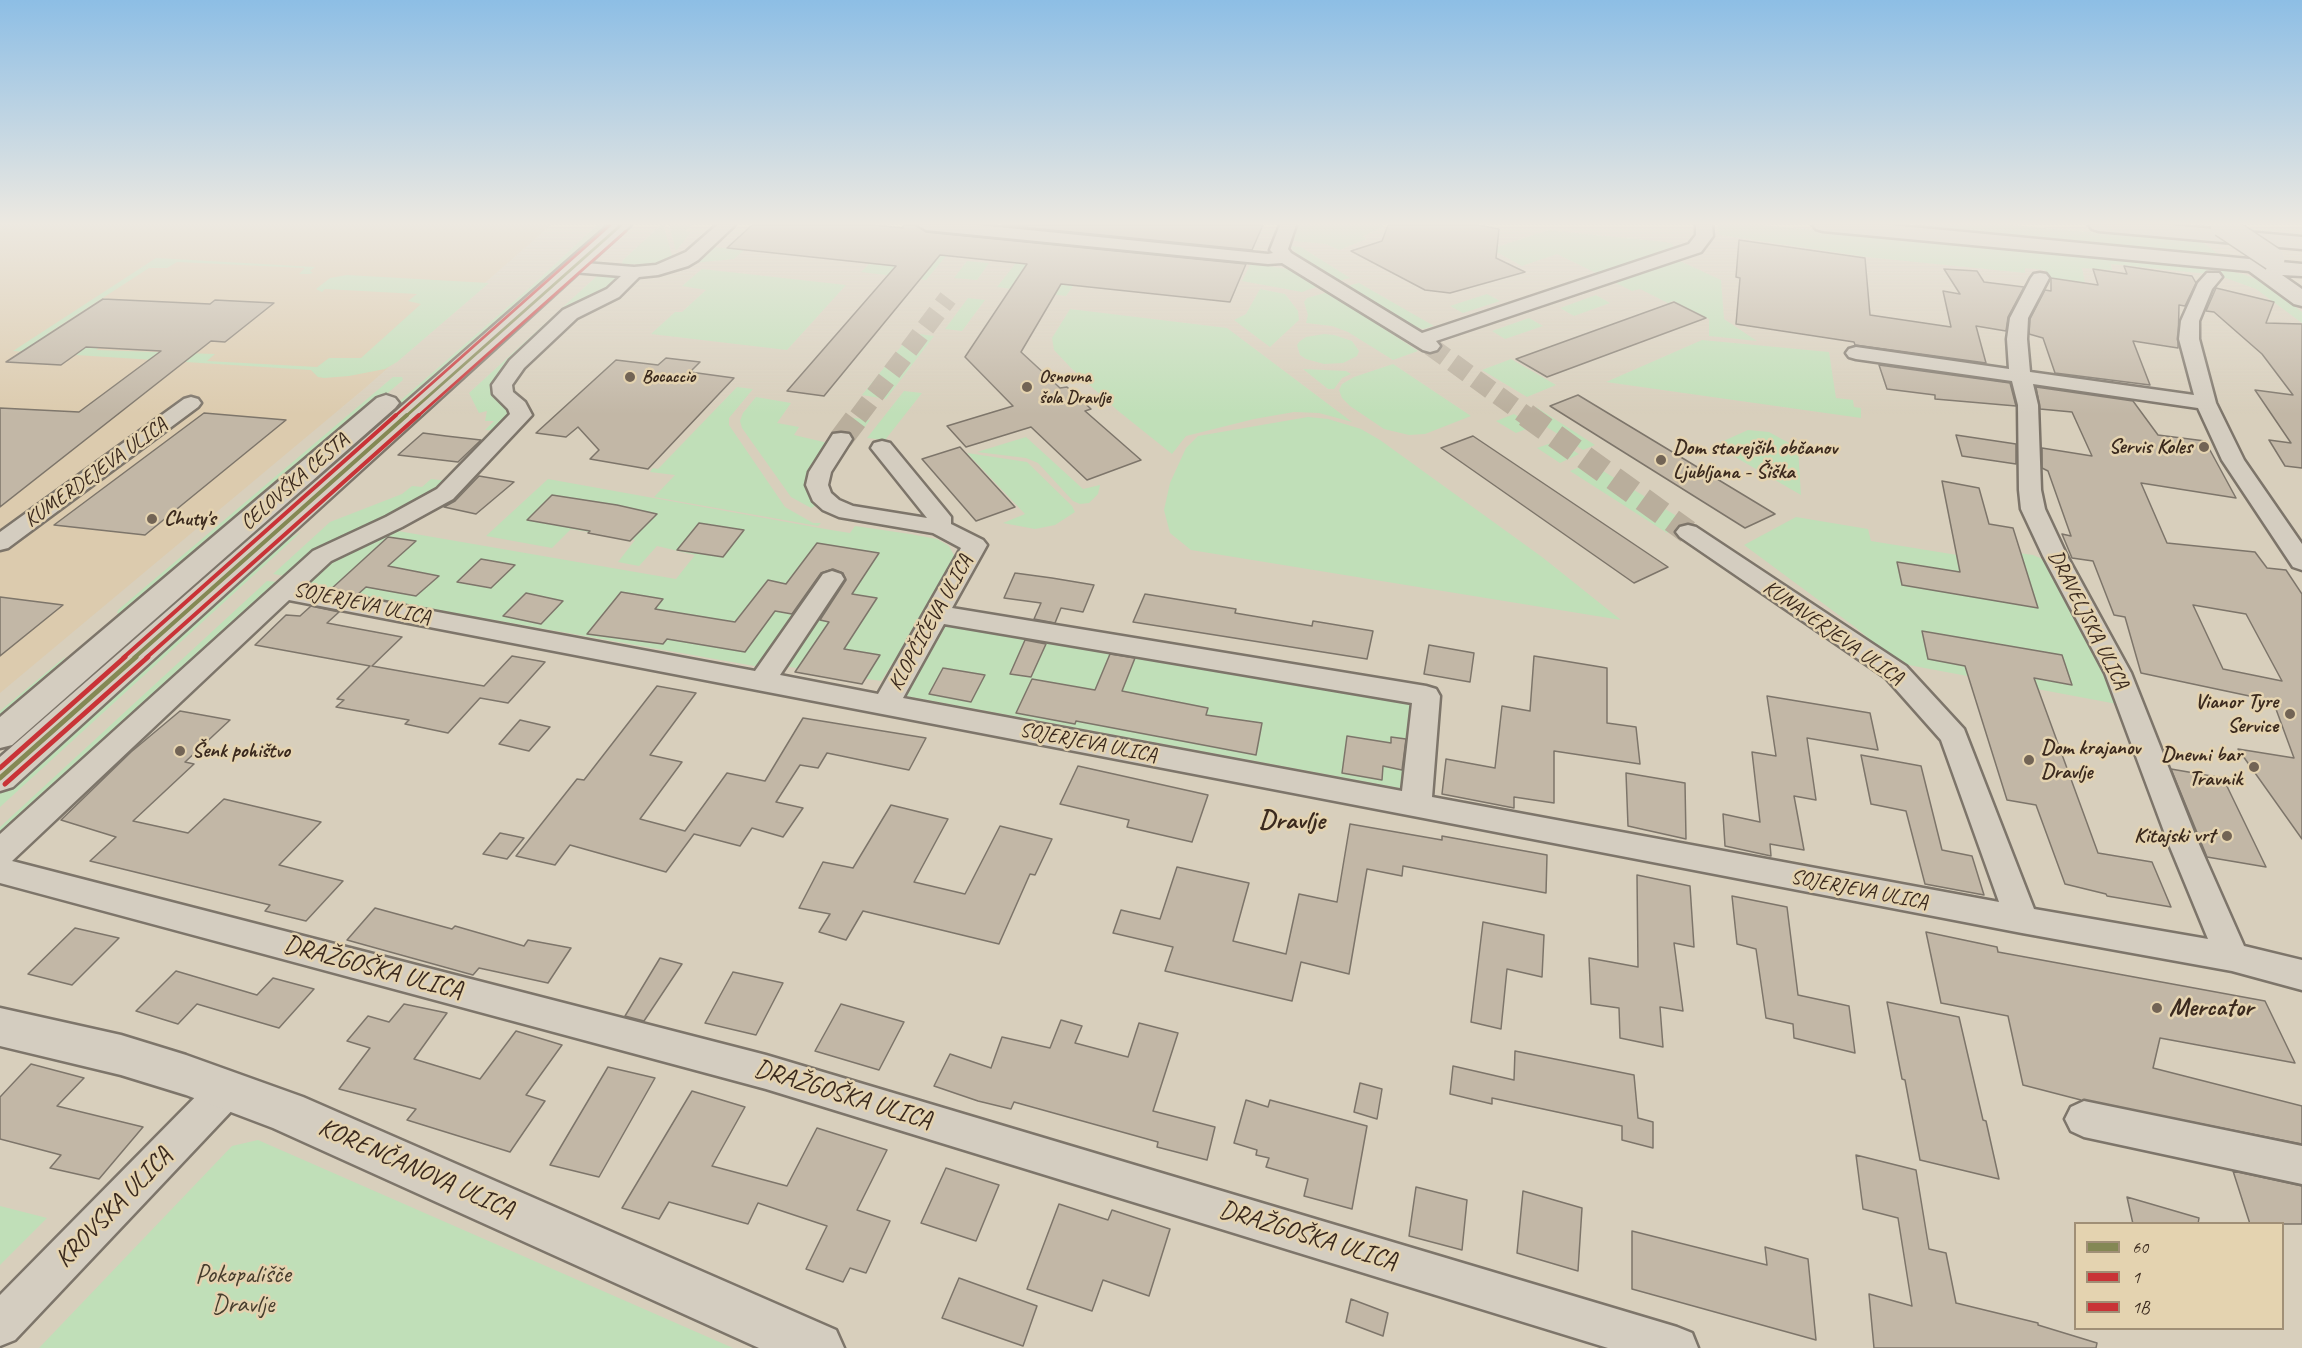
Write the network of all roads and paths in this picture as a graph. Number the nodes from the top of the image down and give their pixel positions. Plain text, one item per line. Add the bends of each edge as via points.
1 (520, 288) edge
2 (550, 288) edge
3 (619, 288) edge
4 (1335, 288) edge
5 (1582, 288) edge
6 (2035, 288) edge
7 (2204, 288) edge
8 (1856, 353) dead end
9 (2020, 375) junction
10 (191, 403) dead end
11 (2206, 403) junction
12 (841, 439) tunnel mouth
13 (882, 448) dead end
14 (939, 527) junction
15 (1688, 532) tunnel mouth
16 (0, 543) edge
17 (2301, 556) edge
18 (832, 579) dead end
19 (284, 591) junction
20 (936, 614) junction
21 (761, 682) junction
22 (885, 705) junction
23 (0, 736) edge
24 (0, 778) edge
25 (1416, 806) junction
26 (0, 853) edge
27 (0, 870) edge
28 (2022, 920) junction
29 (2232, 957) junction
30 (2302, 975) edge
31 (0, 1027) edge
32 (227, 1090) junction
33 (2084, 1119) dead end
34 (2302, 1165) edge
35 (0, 1325) edge
36 (818, 1348) edge
37 (1677, 1348) edge

1 - 23 main road, CELOVŠKA CESTA
2 - 24 main road, CELOVŠKA CESTA
3 - 19 street, SOJERJEVA ULICA via 570,314 517,364 502,386 503,394 518,406 521,415 445,494 322,556
4 - 5 street via 1425,343
6 - 9 street, DRAVELJSKA ULICA via 2019,318
7 - 11 street via 2190,321 2189,339
8 - 9 street
9 - 11 street
9 - 29 street, DRAVELJSKA ULICA via 2028,405 2030,489 2040,526 2118,673 2170,812
10 - 16 street, KUMERDEJEVA ULICA
11 - 17 street via 2233,460
12 - 14 street, KLOPČIČEVA ULICA via 820,472 817,485 821,496 831,505 848,512
13 - 14 street, KLOPČIČEVA ULICA via 939,517
14 - 20 street, KLOPČIČEVA ULICA via 975,545
15 - 28 street, KUNAVERJEVA ULICA via 1896,672 1954,736
18 - 21 street
19 - 21 street, SOJERJEVA ULICA
19 - 26 street
20 - 22 street, KLOPČIČEVA ULICA
20 - 25 street via 1426,696
21 - 22 street, SOJERJEVA ULICA
22 - 25 street, SOJERJEVA ULICA
25 - 28 street, SOJERJEVA ULICA
27 - 37 street, DRAŽGOŠKA ULICA via 766,1072
28 - 29 street, SOJERJEVA ULICA
29 - 30 street, SOJERJEVA ULICA
31 - 32 main road, KORENČANOVA ULICA via 121,1055
32 - 35 street, KROVSKA ULICA
32 - 36 main road, KORENČANOVA ULICA via 342,1135
33 - 34 street

